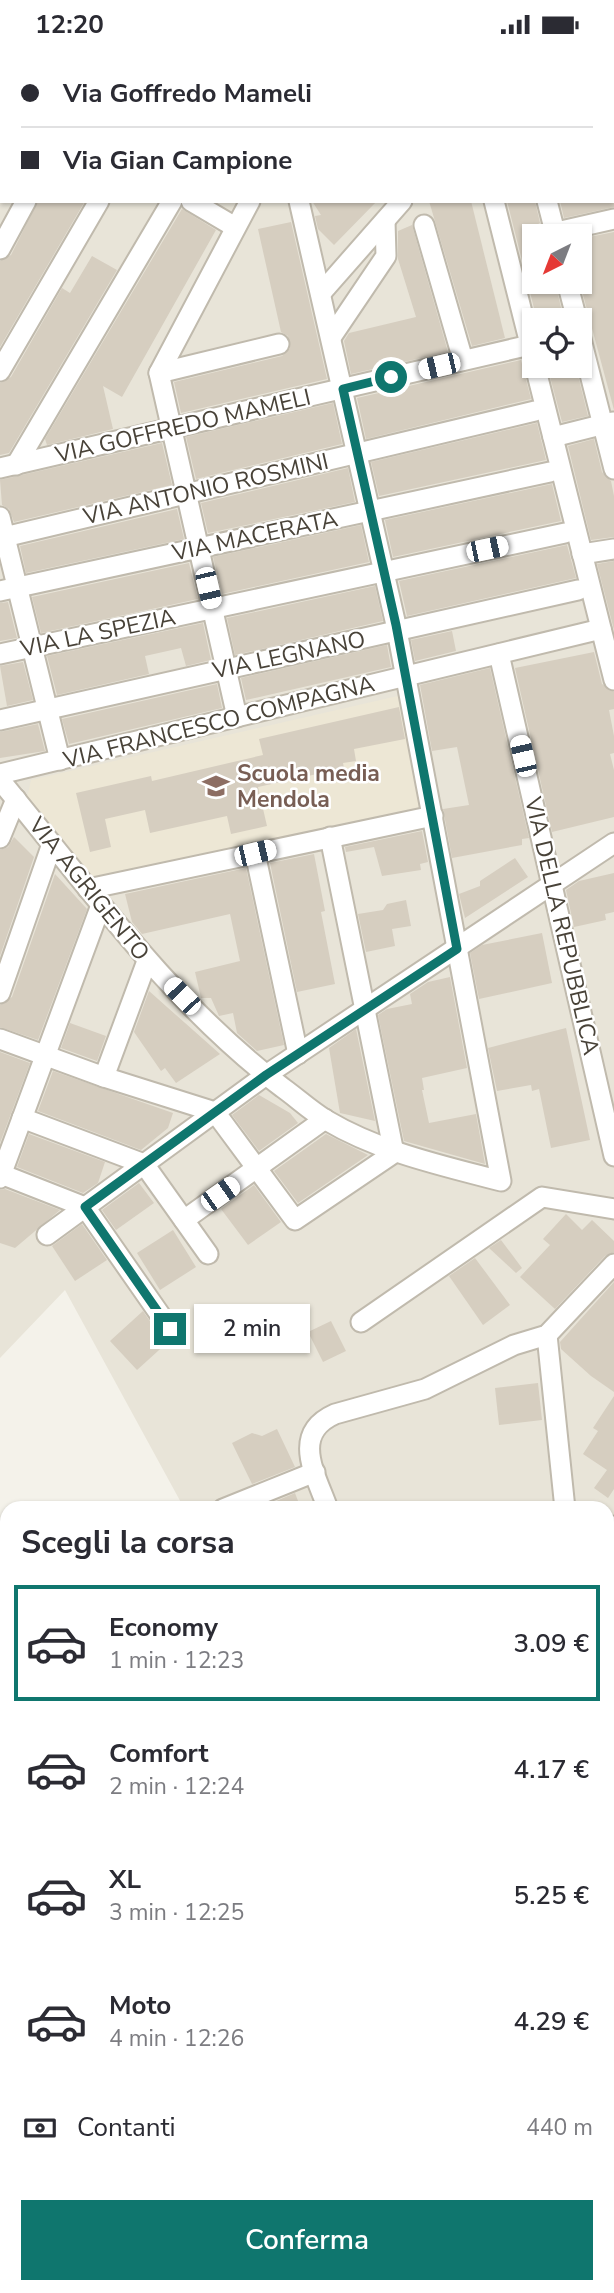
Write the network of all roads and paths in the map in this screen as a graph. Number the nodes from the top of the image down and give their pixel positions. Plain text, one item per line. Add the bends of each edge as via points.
1 (25, 203) edge
2 (98, 203) edge
3 (171, 203) edge
4 (194, 203) edge
5 (249, 203) edge
6 (300, 203) edge
7 (400, 203) edge
8 (495, 203) edge
9 (547, 203) edge
10 (614, 219) edge
11 (385, 221) junction
12 (549, 224) edge
13 (592, 224) edge
14 (425, 225) dead end
15 (235, 227) junction
16 (522, 239) edge
17 (505, 243) junction
18 (0, 249) edge
19 (322, 292) junction
20 (522, 322) edge
21 (332, 336) junction
22 (279, 344) dead end
23 (522, 351) edge
24 (463, 361) junction
25 (0, 371) edge
26 (592, 372) edge
27 (159, 373) junction
28 (532, 378) edge
29 (538, 378) edge
30 (343, 389) junction
31 (536, 411) junction
32 (608, 423) edge
33 (172, 429) junction
34 (553, 437) junction
35 (357, 453) junction
36 (8, 466) edge
37 (614, 469) edge
38 (550, 472) junction
39 (187, 494) junction
40 (370, 511) junction
41 (0, 517) edge
42 (565, 533) junction
43 (2, 538) edge
44 (199, 548) junction
45 (614, 549) edge
46 (582, 554) junction
47 (384, 572) junction
48 (9, 589) edge
49 (579, 590) junction
50 (212, 608) junction
51 (595, 631) junction
52 (397, 632) junction
53 (33, 647) junction
54 (0, 654) edge
55 (499, 654) junction
56 (226, 669) junction
57 (406, 676) junction
58 (614, 680) edge
59 (50, 709) junction
60 (237, 717) junction
61 (0, 720) edge
62 (60, 760) junction
63 (0, 774) edge
64 (0, 781) edge
65 (16, 799) junction
66 (433, 816) junction
67 (330, 837) junction
68 (0, 838) edge
69 (52, 843) junction
70 (614, 843) edge
71 (255, 853) junction
72 (553, 884) junction
73 (88, 889) junction
74 (101, 905) junction
75 (457, 949) junction
76 (147, 961) junction
77 (0, 993) edge
78 (366, 1009) junction
79 (0, 1039) edge
80 (298, 1054) junction
81 (45, 1055) junction
82 (266, 1075) junction
83 (104, 1077) junction
84 (215, 1112) junction
85 (22, 1118) junction
86 (325, 1119) junction
87 (394, 1153) junction
88 (614, 1156) edge
89 (144, 1164) junction
90 (257, 1168) junction
91 (1, 1176) edge
92 (85, 1207) junction
93 (614, 1209) edge
94 (184, 1220) junction
95 (47, 1235) dead end
96 (208, 1254) dead end
97 (614, 1265) edge
98 (361, 1322) dead end
99 (170, 1329) dead end
100 (547, 1335) junction
101 (315, 1472) junction
102 (243, 1501) edge
103 (325, 1501) edge
104 (564, 1501) edge

1 - 18 street
2 - 25 street
3 - 36 street
4 - 15 street
5 - 15 street
6 - 19 street
7 - 11 street
8 - 17 street
9 - 12 street
10 - 13 street
11 - 19 street
11 - 21 street via 386,256
14 - 24 street
15 - 27 street
16 - 17 street
17 - 20 street
19 - 21 street
21 - 30 street
22 - 27 street
23 - 24 street, VIA GOFFREDO MAMELI
24 - 30 street, VIA GOFFREDO MAMELI
26 - 32 street
27 - 33 street
28 - 31 street
29 - 34 street
30 - 33 street, VIA GOFFREDO MAMELI
30 - 35 street
31 - 35 street, VIA ANTONIO ROSMINI
31 - 38 street
32 - 34 street
32 - 37 street
33 - 36 street, VIA GOFFREDO MAMELI
33 - 39 street
34 - 46 street
35 - 39 street, VIA ANTONIO ROSMINI
35 - 40 street
38 - 40 street, VIA MACERATA
38 - 42 street
39 - 43 street, VIA ANTONIO ROSMINI
39 - 44 street
40 - 44 street, VIA MACERATA
40 - 47 street
41 - 43 street
42 - 47 street, VIA LA SPEZIA
42 - 49 street
43 - 48 street
44 - 48 street, VIA MACERATA
44 - 50 street
45 - 46 street
46 - 51 street
47 - 50 street, VIA LA SPEZIA
47 - 52 street
48 - 53 street
49 - 51 street
49 - 52 street, VIA LEGNANO
50 - 53 street, VIA LA SPEZIA
50 - 56 street
51 - 55 street, VIA FRANCESCO COMPAGNA
51 - 58 street
52 - 56 street, VIA LEGNANO
52 - 57 street
53 - 54 street, VIA LA SPEZIA
53 - 59 street
55 - 57 street, VIA FRANCESCO COMPAGNA
55 - 72 street, VIA DELLA REPUBBLICA
56 - 59 street, VIA LEGNANO
56 - 60 street
57 - 60 street, VIA FRANCESCO COMPAGNA
57 - 66 street
59 - 61 street, VIA LEGNANO
59 - 62 street
60 - 62 street, VIA FRANCESCO COMPAGNA
62 - 63 street, VIA FRANCESCO COMPAGNA
64 - 65 street, VIA AGRIGENTO
65 - 68 street
65 - 69 street, VIA AGRIGENTO
66 - 67 street
66 - 75 street
67 - 71 street
67 - 78 street
69 - 73 street, VIA AGRIGENTO
69 - 77 street
70 - 72 street
71 - 73 street
71 - 80 street
72 - 75 street
72 - 88 street, VIA DELLA REPUBBLICA
73 - 74 street, VIA AGRIGENTO
74 - 76 street, VIA AGRIGENTO
74 - 81 street
75 - 78 street
75 - 87 street, VIA AGRIGENTO via 500,1181
76 - 82 street, VIA AGRIGENTO
76 - 83 street
78 - 80 street
78 - 87 street
79 - 81 street
80 - 82 street
81 - 83 street
81 - 85 street
82 - 84 street
82 - 86 street, VIA AGRIGENTO
83 - 84 street
84 - 89 street
84 - 90 street
85 - 89 street
85 - 91 street
86 - 87 street, VIA AGRIGENTO
86 - 90 street
87 - 90 street via 296,1220
89 - 92 street
89 - 94 street
90 - 94 street
91 - 92 street
92 - 95 street
92 - 99 street
93 - 98 street via 542,1197
94 - 96 street
97 - 100 street
100 - 101 street via 514,1345 425,1389 328,1417 308,1442 307,1455
100 - 104 street
101 - 102 street
101 - 103 street

